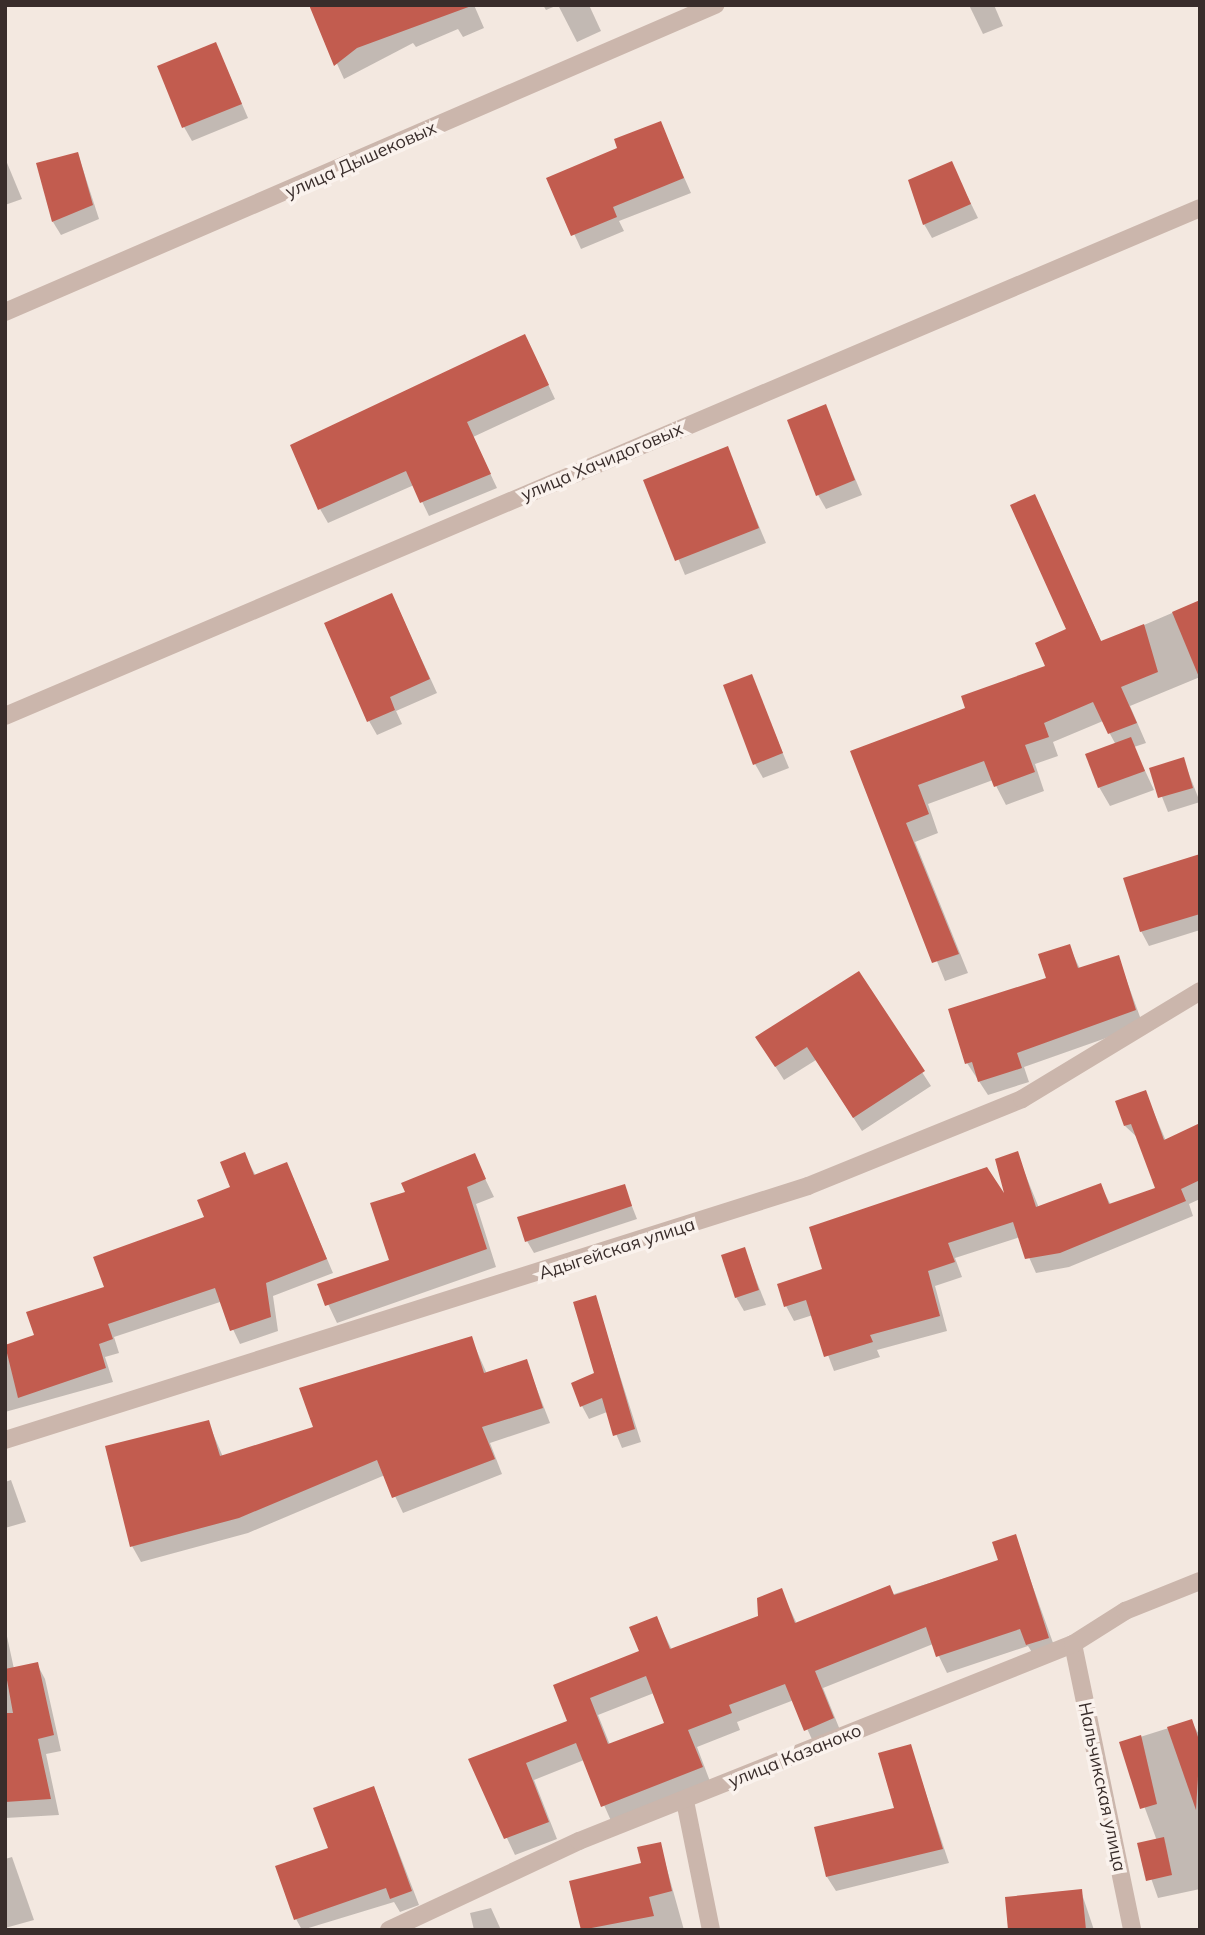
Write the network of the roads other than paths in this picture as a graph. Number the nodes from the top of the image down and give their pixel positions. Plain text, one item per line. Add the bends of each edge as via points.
1 (715, 5) edge
2 (1200, 208) edge
3 (5, 312) edge
4 (5, 716) edge
5 (1200, 991) edge
6 (5, 1440) edge
7 (1200, 1581) edge
8 (1073, 1644) junction
9 (685, 1801) junction
10 (388, 1930) edge
11 (711, 1930) edge
12 (1132, 1930) edge

1 - 3 street, улица Дышековых
2 - 4 street, улица Хачидоговых
5 - 6 street, Адыгейская улица via 1022,1098 808,1186
7 - 8 street, улица Казаноко via 1125,1611
8 - 9 street, улица Казаноко
8 - 12 street, Нальчикская улица
9 - 10 street, улица Казаноко via 579,1841
9 - 11 street

